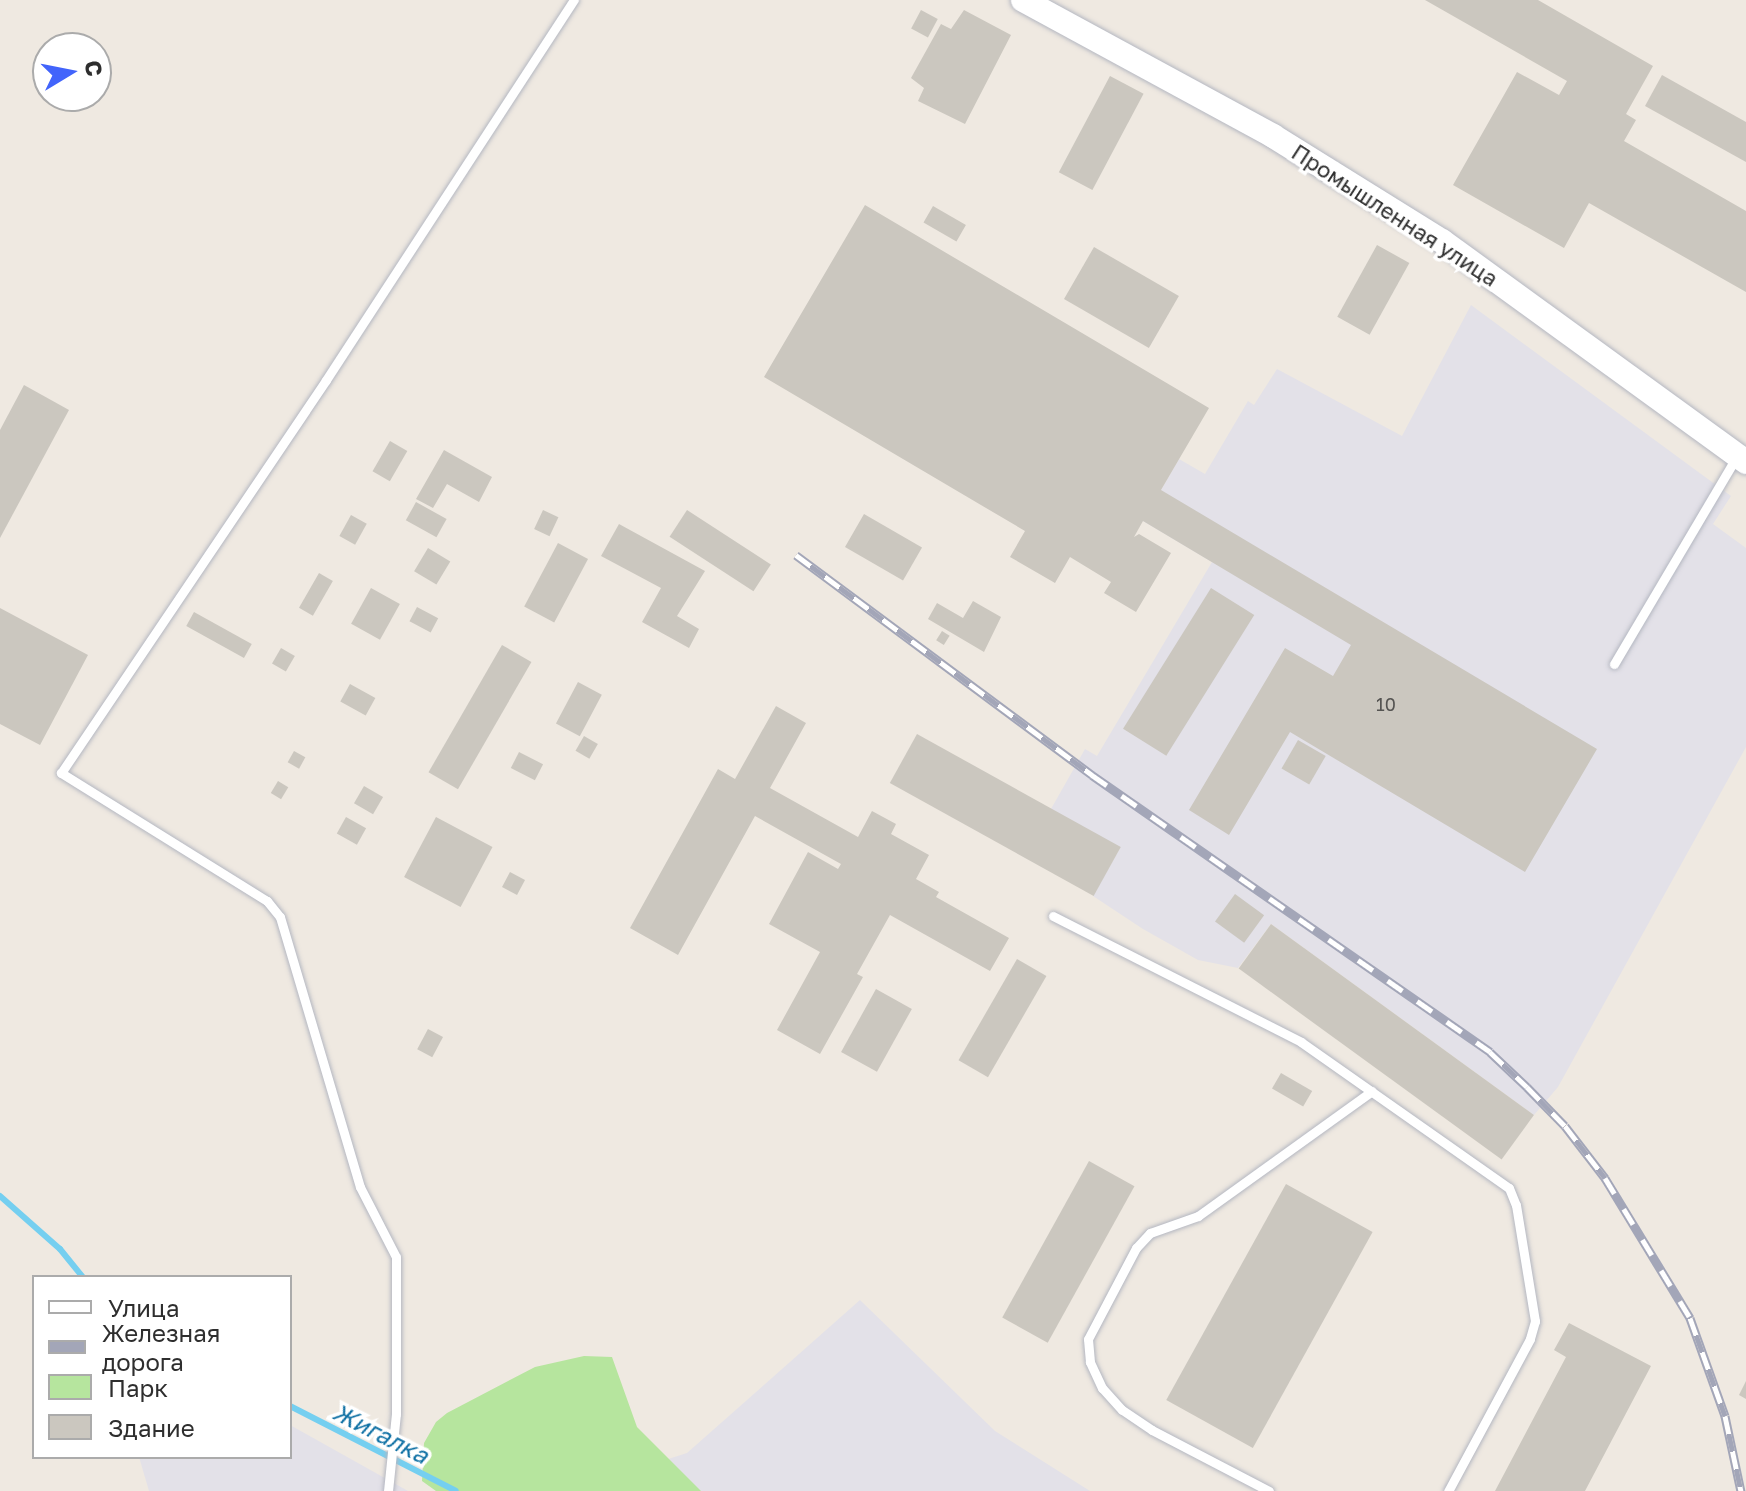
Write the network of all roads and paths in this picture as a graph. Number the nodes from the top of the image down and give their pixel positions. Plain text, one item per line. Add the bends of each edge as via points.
1 (574, 0) edge
2 (1023, 0) edge
3 (1742, 459) edge
4 (1614, 664) dead end
5 (1053, 916) dead end
6 (1372, 1091) junction
7 (388, 1491) edge
8 (1269, 1491) edge
9 (1448, 1491) edge

1 - 7 lane via 61,773 267,901 280,917 360,1187 396,1257 396,1414
2 - 3 street, Промышленная улица via 1273,136 1442,241
3 - 4 lane
5 - 6 lane via 1301,1042
6 - 8 lane via 1198,1216 1150,1233 1136,1248 1088,1339 1090,1362 1102,1388 1122,1410
6 - 9 lane via 1499,1178 1516,1205 1535,1321

